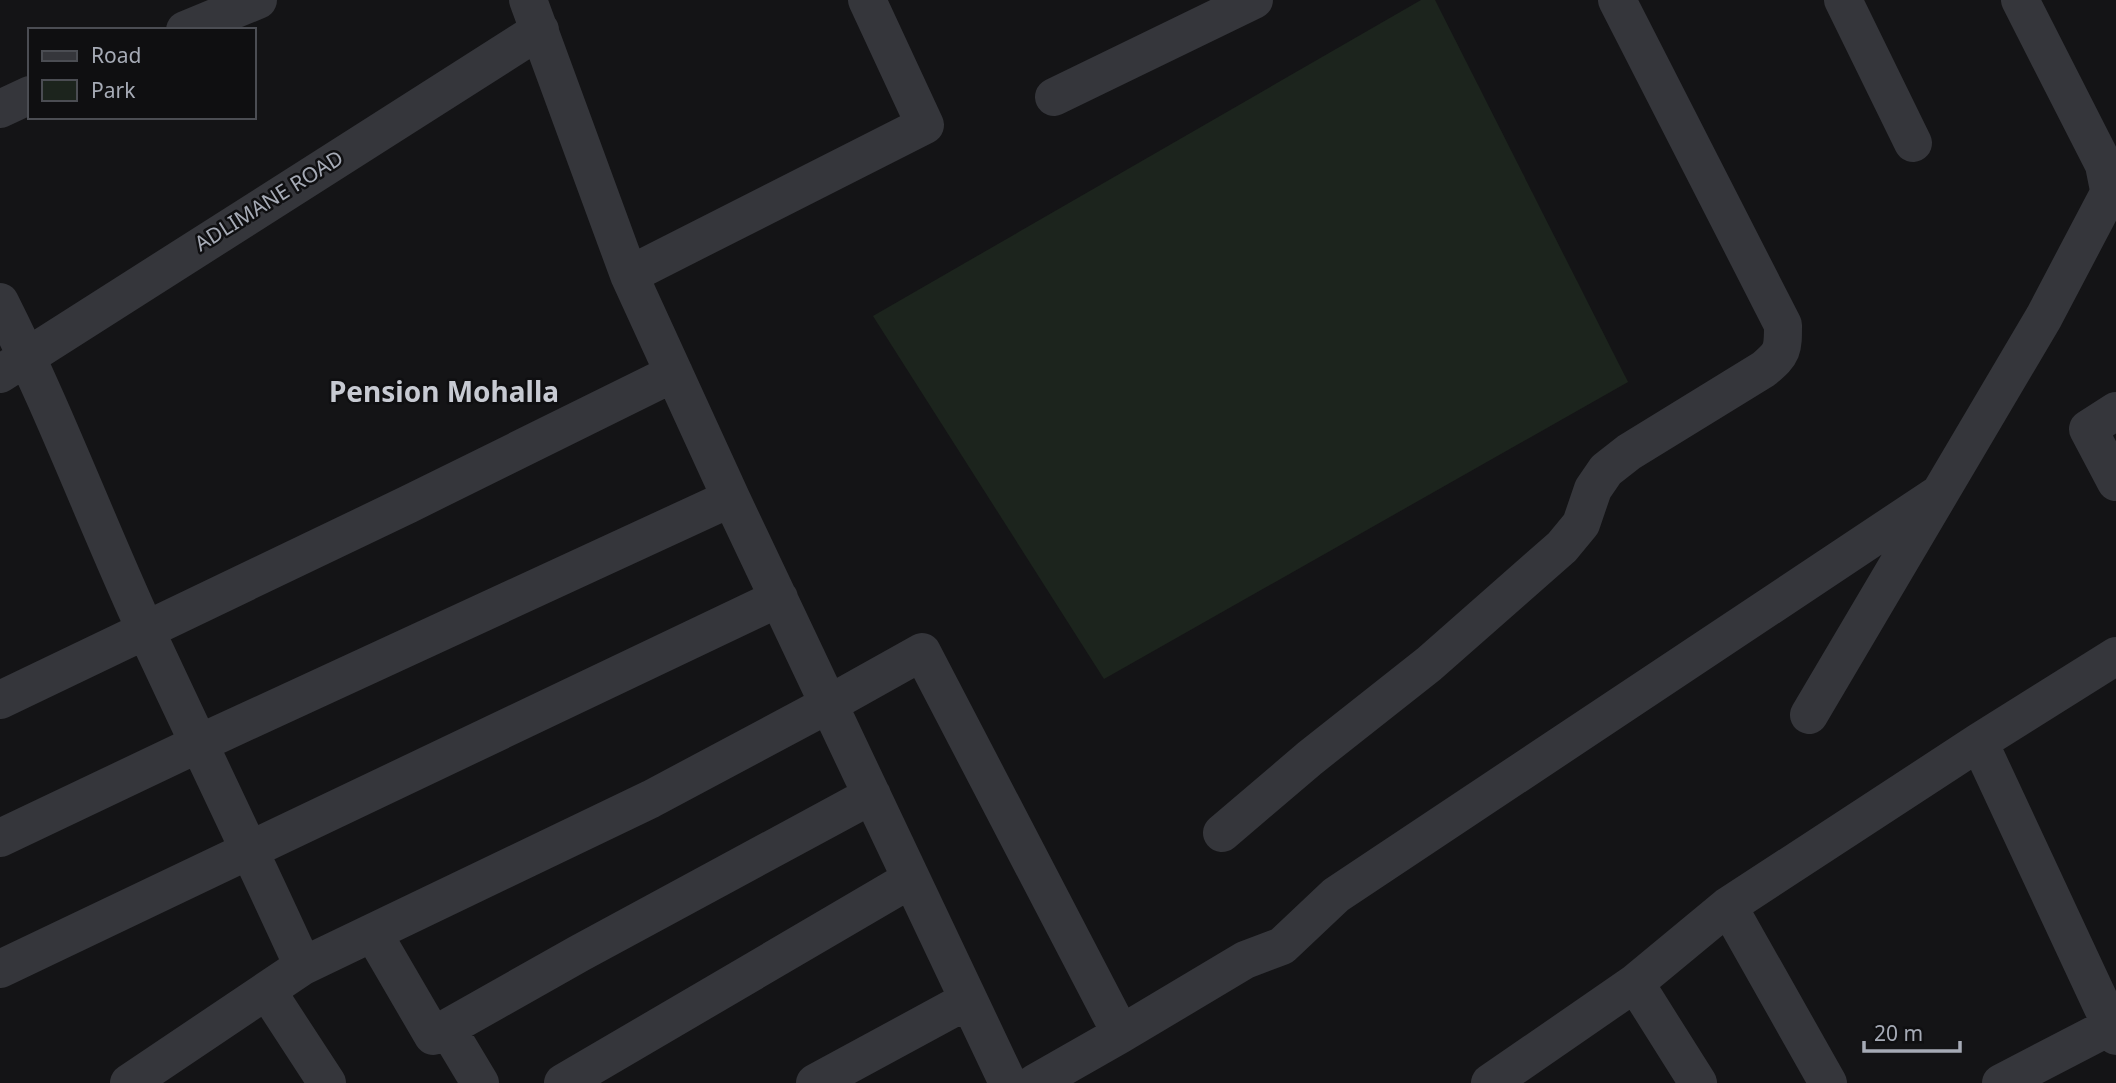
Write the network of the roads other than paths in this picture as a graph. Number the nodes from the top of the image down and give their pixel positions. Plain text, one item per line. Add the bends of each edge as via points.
1 (258, 0) edge
2 (867, 0) edge
3 (1254, 0) edge
4 (1617, 0) edge
5 (1843, 0) edge
6 (2020, 0) edge
7 (534, 15) edge
8 (190, 28) edge
9 (28, 96) edge
10 (1054, 97) dead end
11 (0, 109) edge
12 (1913, 143) dead end
13 (629, 275) junction
14 (0, 302) edge
15 (13, 365) edge
16 (674, 373) junction
17 (2116, 411) edge
18 (2116, 482) edge
19 (1940, 493) junction
20 (731, 498) junction
21 (779, 598) junction
22 (146, 629) junction
23 (2116, 656) edge
24 (0, 700) edge
25 (829, 704) junction
26 (1809, 715) dead end
27 (1979, 742) junction
28 (200, 743) junction
29 (872, 795) junction
30 (1222, 833) dead end
31 (0, 838) edge
32 (250, 850) junction
33 (911, 878) junction
34 (1728, 906) junction
35 (373, 933) junction
36 (303, 966) junction
37 (0, 969) edge
38 (1634, 983) junction
39 (267, 991) junction
40 (968, 1000) junction
41 (447, 1028) junction
42 (2114, 1031) edge
43 (1121, 1034) junction
44 (129, 1083) edge
45 (327, 1083) edge
46 (480, 1083) edge
47 (564, 1083) edge
48 (815, 1083) edge
49 (1008, 1083) edge
50 (1035, 1083) edge
51 (1490, 1083) edge
52 (1698, 1083) edge
53 (1828, 1083) edge
54 (2001, 1083) edge

1 - 8 street
2 - 13 street via 925,125
3 - 10 street
4 - 30 street via 1783,326 1779,356 1606,470 1593,489 1581,524 1562,547 1429,664
5 - 12 street
6 - 19 street via 2096,145 2109,190 2044,317
7 - 13 street
7 - 15 street, ADLIMANE ROAD
9 - 11 street
13 - 16 street
14 - 15 street
15 - 22 street
16 - 20 street
16 - 22 street
17 - 18 street via 2088,429
19 - 26 street
19 - 43 street via 1336,895 1282,946 1245,960
20 - 21 street
20 - 28 street
21 - 25 street
21 - 32 street
22 - 24 street
22 - 28 street
23 - 27 street
25 - 29 street
25 - 35 street via 651,799
25 - 43 street via 922,652
27 - 34 street
27 - 42 street
28 - 31 street
28 - 32 street
29 - 33 street
29 - 41 street
32 - 36 street
32 - 37 street
33 - 40 street
33 - 47 street
34 - 38 street
34 - 53 street
35 - 36 street
35 - 41 street via 433,1036
36 - 39 street
38 - 51 street
38 - 52 street
39 - 44 street
39 - 45 street
40 - 48 street
40 - 49 street
41 - 46 street
42 - 54 street
43 - 50 street

